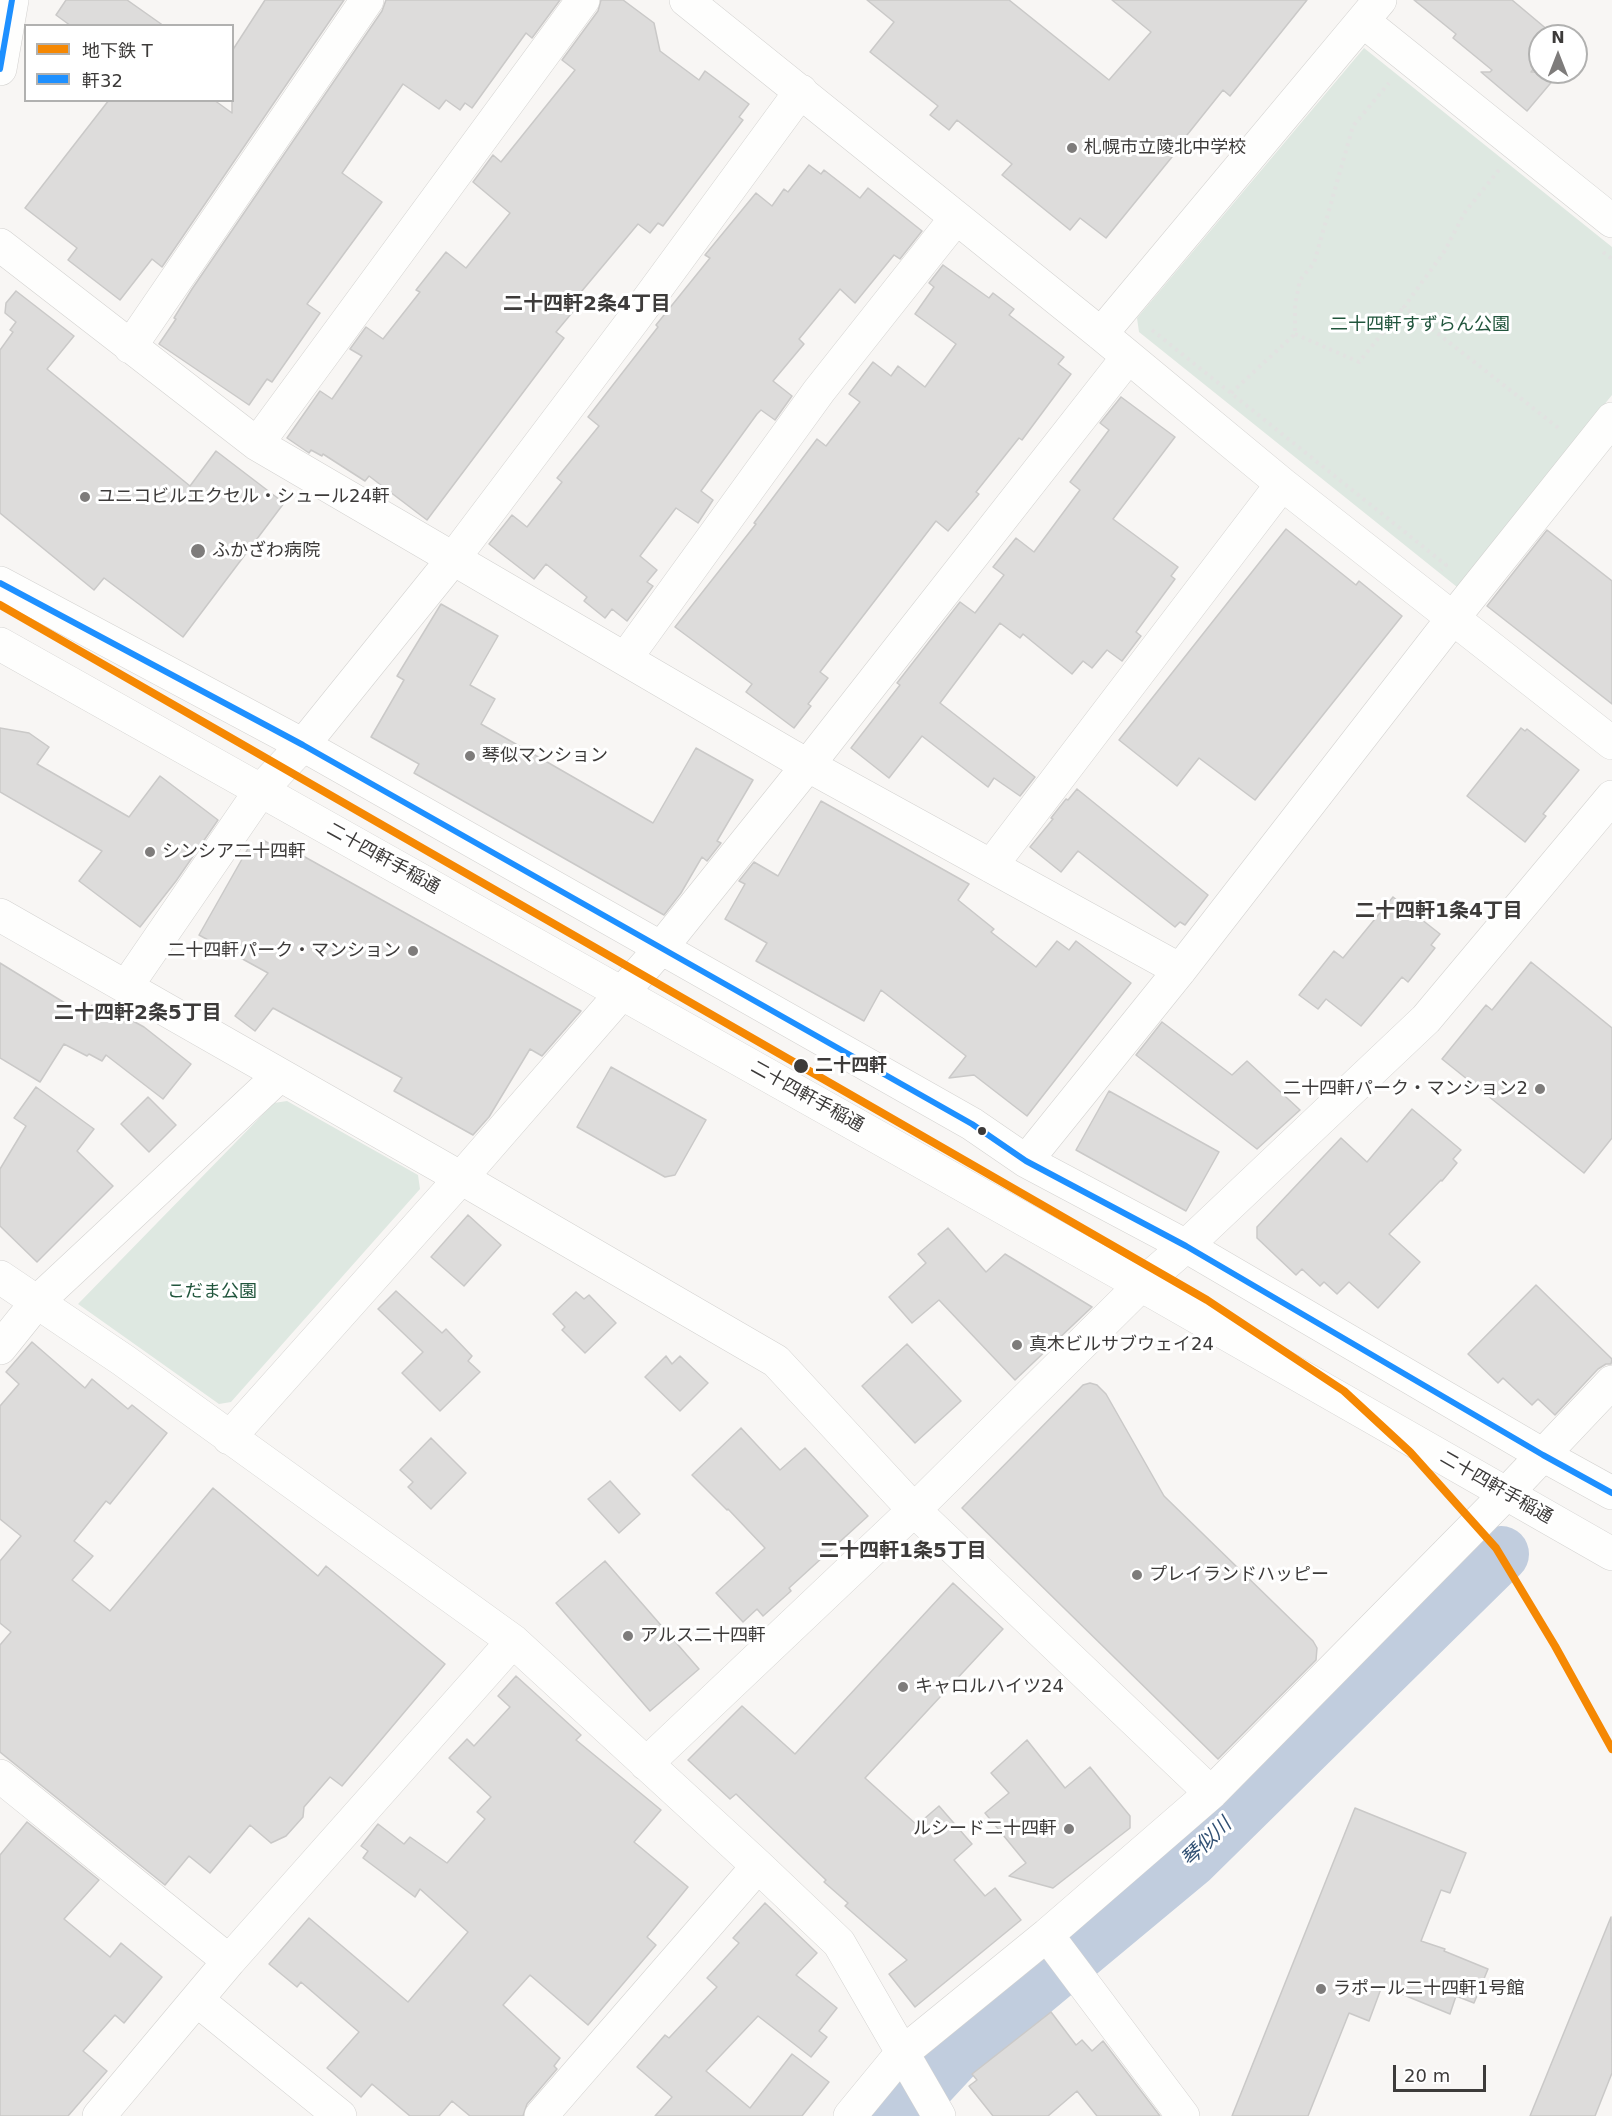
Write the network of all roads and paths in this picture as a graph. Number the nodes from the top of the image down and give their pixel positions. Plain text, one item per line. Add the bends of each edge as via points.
1 (12, 0) edge
2 (367, 0) edge
3 (583, 0) edge
4 (686, 0) edge
5 (1371, 10) edge
6 (0, 69) edge
7 (1389, 83) dead end
8 (801, 91) junction
9 (1503, 164) dead end
10 (956, 218) junction
11 (1612, 221) edge
12 (0, 245) edge
13 (1404, 307) junction
14 (1152, 330) dead end
15 (1101, 334) junction
16 (1294, 334) junction
17 (130, 347) junction
18 (1128, 357) junction
19 (1231, 393) junction
20 (1612, 419) edge
21 (1569, 436) dead end
22 (257, 444) junction
23 (1282, 484) junction
24 (453, 559) junction
25 (1435, 577) dead end
26 (0, 583) edge
27 (1453, 618) junction
28 (0, 644) edge
29 (625, 659) junction
30 (1612, 743) edge
31 (303, 745) junction
32 (808, 765) junction
33 (261, 790) junction
34 (1612, 797) edge
35 (992, 866) junction
36 (0, 915) edge
37 (661, 948) junction
38 (1180, 970) junction
39 (126, 987) junction
40 (622, 993) junction
41 (280, 1075) junction
42 (1026, 1161) junction
43 (461, 1178) junction
44 (1186, 1246) junction
45 (0, 1277) edge
46 (1141, 1285) junction
47 (38, 1302) junction
48 (0, 1348) edge
49 (1612, 1382) edge
50 (229, 1438) junction
51 (1543, 1455) junction
52 (1612, 1493) edge
53 (1506, 1494) junction
54 (914, 1510) junction
55 (1612, 1554) edge
56 (513, 1641) junction
57 (646, 1764) junction
58 (0, 1776) edge
59 (1211, 1793) junction
60 (758, 1866) junction
61 (1052, 1942) junction
62 (229, 1961) junction
63 (196, 2000) junction
64 (905, 2061) junction
65 (936, 2112) edge
66 (99, 2116) edge
67 (340, 2116) edge
68 (541, 2116) edge
69 (850, 2116) edge
70 (1183, 2116) edge

1 - 6 street
2 - 17 street
3 - 22 street
4 - 8 street
5 - 11 street
5 - 15 street
7 - 16 path via 1353,126 1314,263 1300,280
8 - 10 street
8 - 24 street
9 - 13 path via 1465,212 1444,252
10 - 15 street
10 - 29 street via 819,391
12 - 17 street
13 - 16 path via 1359,362
13 - 21 path
14 - 19 path
15 - 18 street
16 - 19 path
17 - 22 street
18 - 23 street
18 - 32 street
19 - 25 path via 1446,565
20 - 27 street
22 - 24 street
23 - 27 street
23 - 35 street
24 - 29 street
24 - 31 street
26 - 31 street
27 - 30 street
27 - 38 street
28 - 33 street, 二十四軒手稲通
29 - 32 street
31 - 33 street
31 - 37 street
32 - 35 street
32 - 37 street
33 - 39 street
33 - 40 street, 二十四軒手稲通
34 - 44 street via 1426,1019
35 - 38 street
36 - 39 street
37 - 40 street
37 - 42 street via 972,1124
38 - 42 street
39 - 41 street
40 - 43 street
40 - 46 street, 二十四軒手稲通
41 - 43 street
41 - 47 street
42 - 44 street
43 - 50 street
43 - 54 street via 777,1361
44 - 46 street
44 - 51 street
45 - 47 street
46 - 53 street, 二十四軒手稲通
46 - 54 street
47 - 48 street
47 - 50 street
49 - 51 street
50 - 56 street
51 - 52 street
51 - 53 street
53 - 55 street, 二十四軒手稲通
53 - 59 street
54 - 57 street
54 - 59 street
56 - 57 street
56 - 62 street
57 - 60 street
58 - 62 street
59 - 61 street
60 - 64 street via 839,1943
60 - 68 street
61 - 64 street
61 - 70 street
62 - 63 street
63 - 66 street
63 - 67 street
64 - 65 street
64 - 69 street

